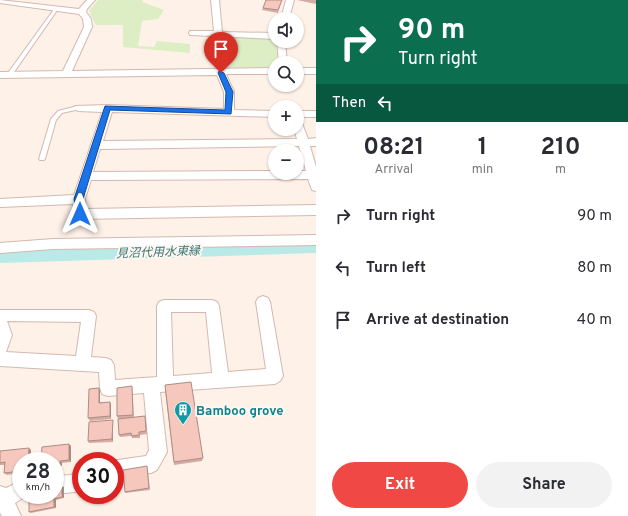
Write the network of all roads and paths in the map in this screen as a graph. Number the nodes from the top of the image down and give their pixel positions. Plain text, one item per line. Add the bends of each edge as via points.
1 (3, 0) edge
2 (91, 0) edge
3 (215, 0) edge
4 (290, 0) edge
5 (0, 1) edge
6 (56, 9) junction
7 (82, 12) junction
8 (287, 12) edge
9 (193, 33) dead end
10 (218, 34) junction
11 (268, 36) edge
12 (268, 71) edge
13 (304, 71) edge
14 (316, 71) edge
15 (221, 73) junction
16 (10, 74) junction
17 (0, 75) edge
18 (66, 75) junction
19 (78, 108) joint
20 (108, 108) junction
21 (229, 112) junction
22 (268, 114) edge
23 (304, 114) edge
24 (316, 114) edge
25 (302, 136) edge
26 (304, 142) junction
27 (316, 142) edge
28 (96, 145) junction
29 (42, 159) dead end
30 (314, 175) edge
31 (86, 176) junction
32 (316, 187) edge
33 (78, 199) junction
34 (0, 203) edge
35 (316, 210) edge
36 (316, 240) edge
37 (0, 248) edge
38 (263, 302) dead end
39 (0, 319) edge
40 (0, 325) edge
41 (0, 348) edge
42 (0, 358) edge
43 (83, 364) junction
44 (221, 380) junction
45 (158, 385) junction
46 (124, 467) edge
47 (12, 493) edge
48 (1, 497) edge
49 (12, 516) edge

1 - 5 lane
2 - 7 street
3 - 10 street
4 - 8 street
5 - 6 street
6 - 7 street
6 - 16 lane
7 - 18 street via 87,19 88,27
9 - 10 street
10 - 11 street
12 - 15 street
13 - 14 street
15 - 18 street
15 - 21 street via 229,92
16 - 17 street
16 - 18 street
19 - 20 street
19 - 29 lane via 60,112 53,120
20 - 21 street
20 - 28 street
21 - 22 street
23 - 24 street
25 - 26 street
26 - 27 street
26 - 28 street
26 - 30 street
28 - 31 street
30 - 31 street
30 - 32 street
31 - 33 street
33 - 34 street
33 - 35 street via 80,214
36 - 37 street via 53,244
38 - 44 street via 275,376
39 - 43 street via 4,315 89,316
40 - 41 street via 5,335
42 - 43 street
43 - 45 street via 106,365 108,388
44 - 45 street
44 - 45 street via 212,306 164,306
45 - 46 street via 158,452 151,464
47 - 48 street
48 - 49 street

